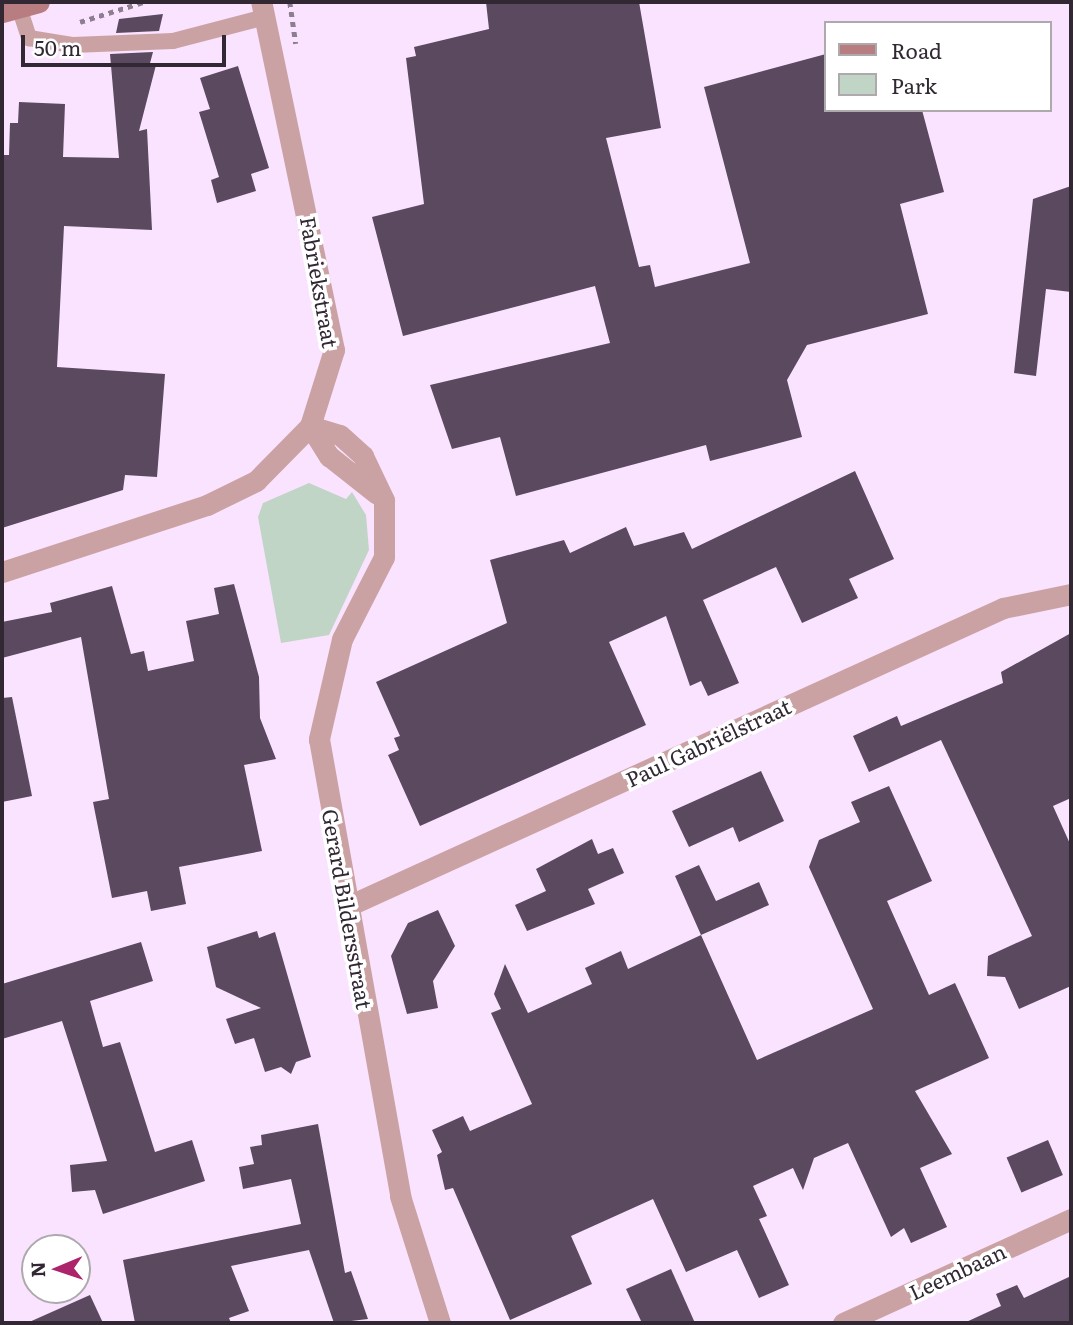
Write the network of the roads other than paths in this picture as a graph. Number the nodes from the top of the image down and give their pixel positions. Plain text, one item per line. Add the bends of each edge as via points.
1 (20, 7) edge
2 (263, 9) edge
3 (310, 426) junction
4 (2, 572) edge
5 (1071, 594) edge
6 (348, 906) junction
7 (1071, 1219) edge
8 (440, 1323) edge
9 (843, 1323) edge

1 - 2 lane via 29,38 73,46 173,41
2 - 3 street, Fabriekstraat via 334,350
3 - 4 street, Fabriekstraat via 256,481 207,505
3 - 6 street, Gerard Bildersstraat via 340,435 363,456 384,500 384,558 342,639 319,739
5 - 6 street, Paul Gabriëlstraat via 1003,608
6 - 8 street, Gerard Bildersstraat via 400,1196
7 - 9 street, Leembaan

